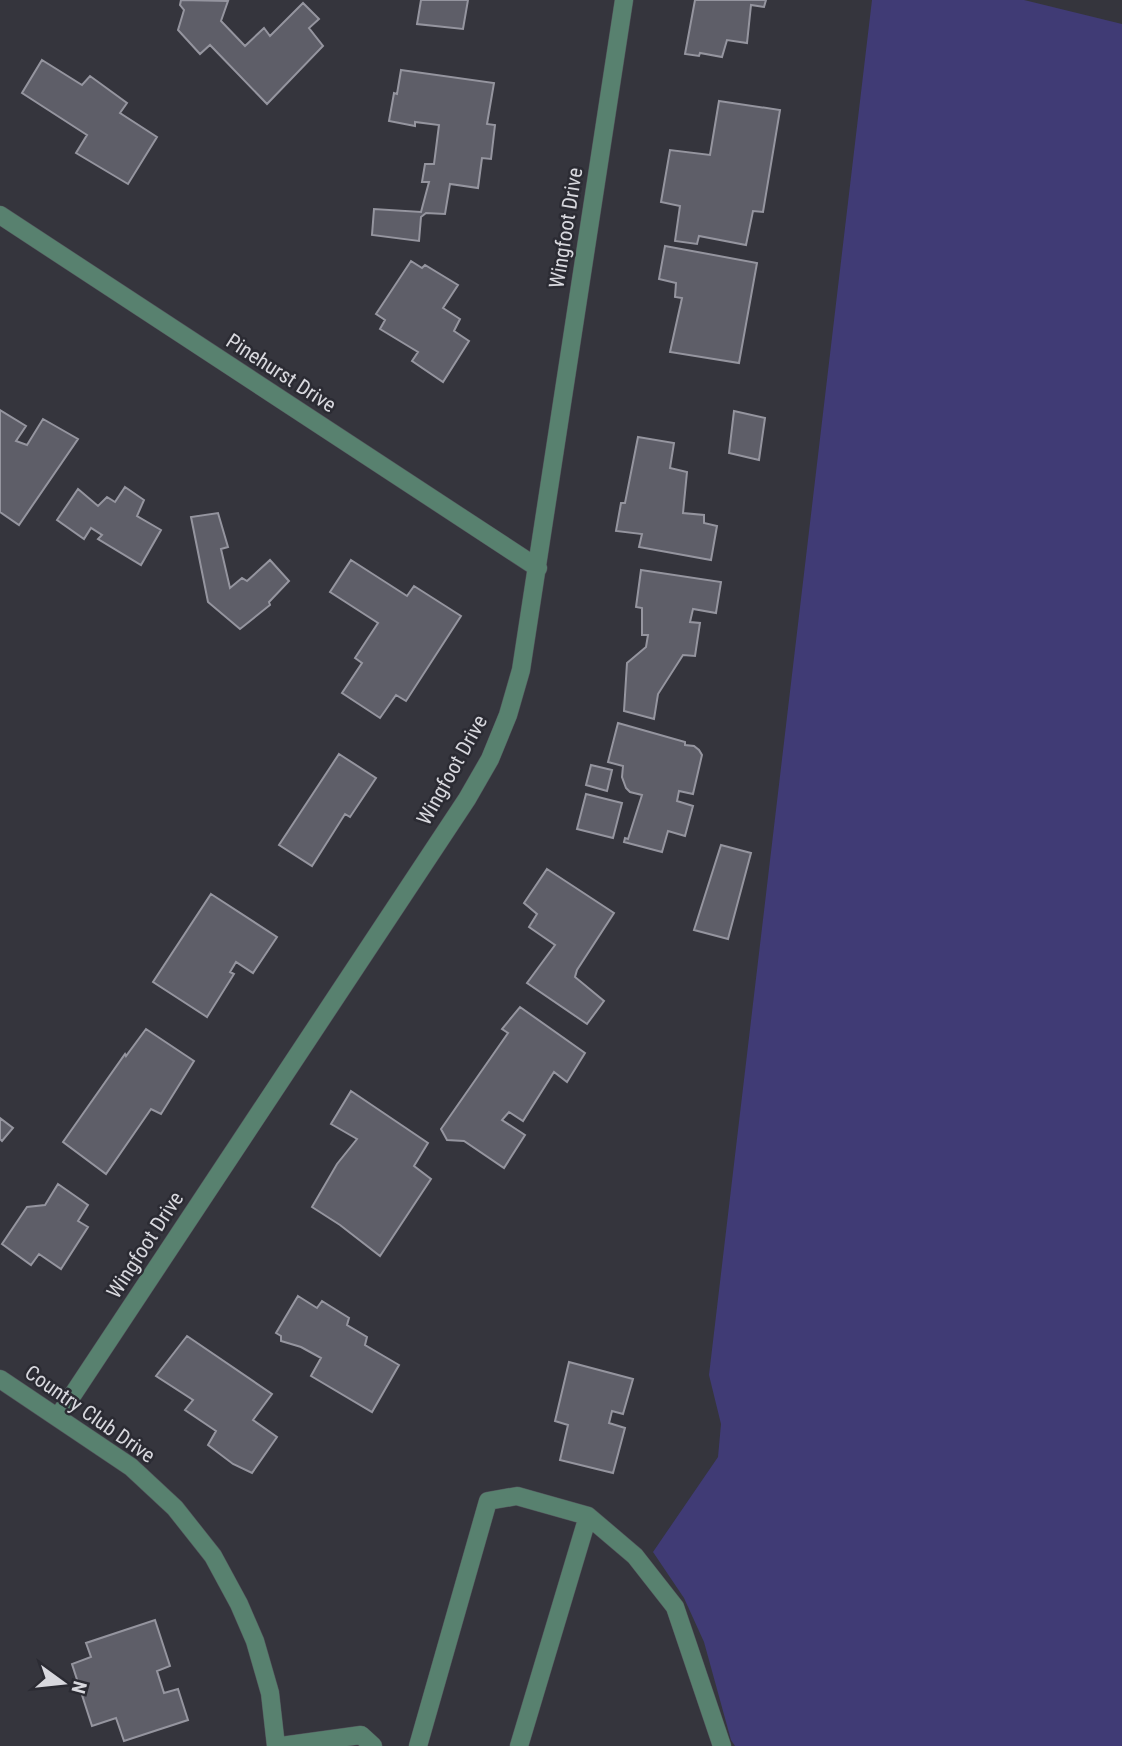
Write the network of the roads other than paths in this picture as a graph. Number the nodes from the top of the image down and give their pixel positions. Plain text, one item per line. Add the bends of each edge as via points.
1 (624, 0) edge
2 (0, 215) edge
3 (538, 568) junction
4 (0, 1379) edge
5 (58, 1417) junction
6 (587, 1516) junction
7 (279, 1746) edge
8 (373, 1746) edge
9 (418, 1746) edge
10 (519, 1746) edge
11 (722, 1746) edge

1 - 3 street, Wingfoot Drive
2 - 3 street, Pinehurst Drive
3 - 5 street, Wingfoot Drive via 521,670 508,715 484,769
4 - 5 street, Country Club Drive
5 - 7 street, Country Club Drive via 131,1467 176,1508 213,1556 255,1641
6 - 9 street via 517,1496 488,1501
6 - 10 street
6 - 11 street via 635,1556 675,1607
7 - 8 street via 361,1735

